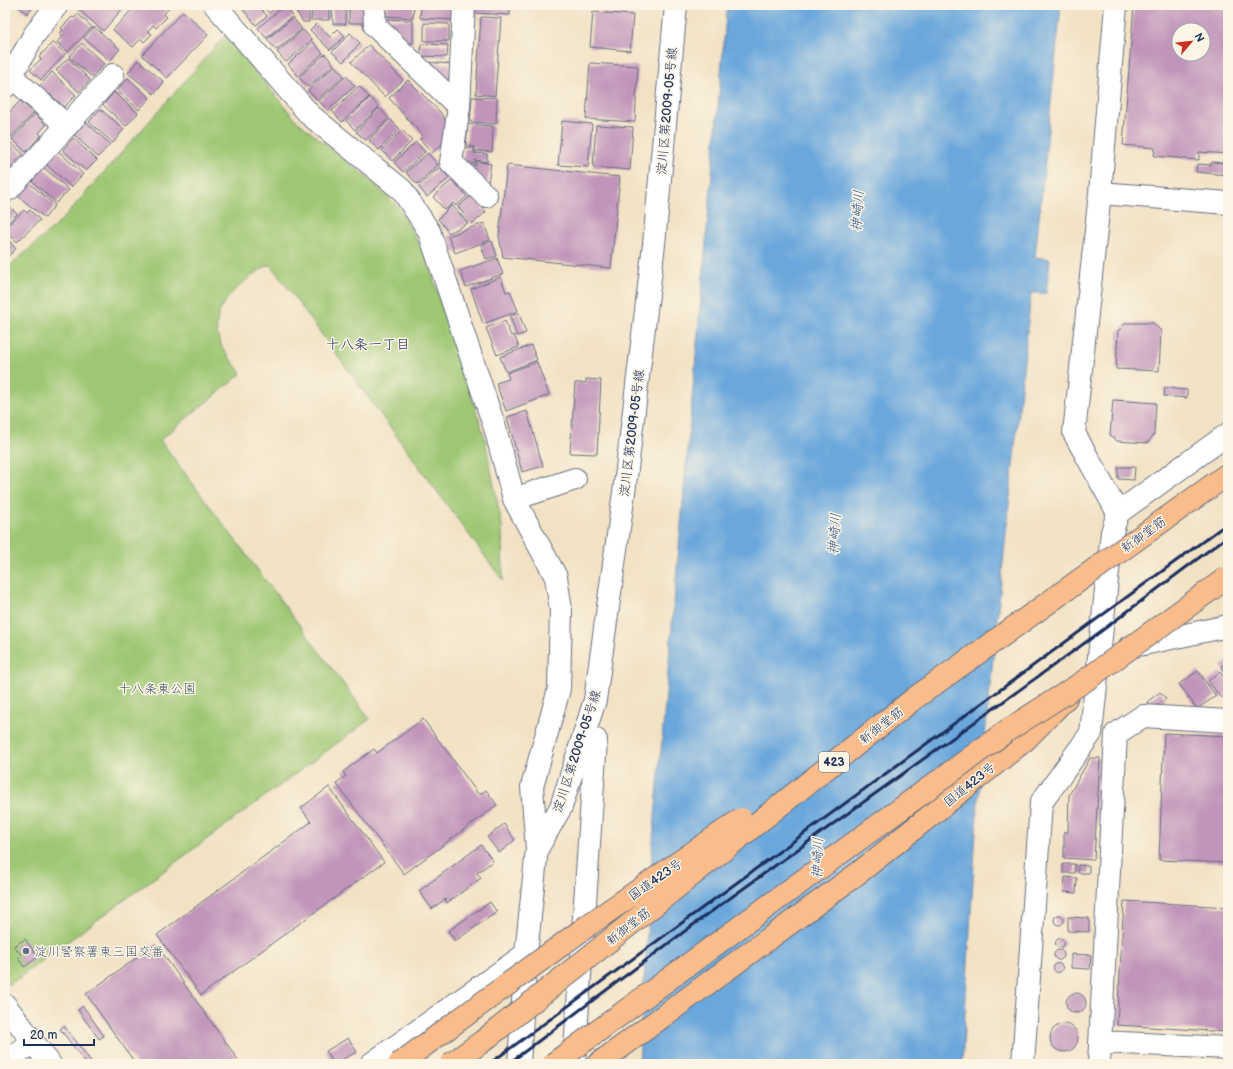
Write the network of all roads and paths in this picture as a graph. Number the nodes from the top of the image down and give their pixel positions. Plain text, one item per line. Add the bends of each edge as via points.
1 (57, 5) edge
2 (215, 5) edge
3 (374, 5) edge
4 (464, 5) edge
5 (676, 5) edge
6 (1116, 5) edge
7 (113, 75) dead end
8 (8, 82) edge
9 (459, 107) junction
10 (67, 126) junction
11 (9, 189) dead end
12 (1100, 193) junction
13 (486, 196) dead end
14 (1228, 203) edge
15 (1228, 434) edge
16 (1228, 474) edge
17 (575, 479) dead end
18 (514, 499) junction
19 (1118, 513) junction
20 (1228, 577) edge
21 (1228, 626) edge
22 (1099, 653) junction
23 (1082, 682) junction
24 (915, 698) junction
25 (1228, 721) edge
26 (596, 740) dead end
27 (537, 849) junction
28 (526, 954) junction
29 (5, 1006) edge
30 (33, 1042) junction
31 (1100, 1042) junction
32 (1228, 1048) edge
33 (5, 1062) edge
34 (50, 1064) edge
35 (371, 1064) edge
36 (399, 1064) edge
37 (451, 1064) edge
38 (518, 1064) edge
39 (553, 1064) edge
40 (574, 1064) edge
41 (598, 1064) edge
42 (1023, 1064) edge
43 (1099, 1064) edge

1 - 8 street via 34,35
2 - 18 street via 310,115 402,190 429,231 495,428
3 - 9 street via 375,26
4 - 9 street
5 - 27 street, 淀川区第2009-05号線 via 649,283 625,485 595,700 561,807
6 - 12 street
7 - 10 street
8 - 10 street
9 - 13 street via 451,162
10 - 11 street
12 - 14 street
12 - 19 street via 1074,433
15 - 19 street
16 - 24 highway, 新御堂筋 / 423, bridge
17 - 18 street
18 - 27 street via 556,577 561,610 559,689 532,787
19 - 22 street via 1112,532
20 - 23 highway, bridge
21 - 22 street
22 - 42 street via 1091,732 1041,804
23 - 39 highway, bridge via 1008,730
23 - 41 highway, 国道423号, bridge via 1025,740 867,866
24 - 36 highway, 国道423号 / 423, bridge via 590,924
24 - 37 highway, 新御堂筋 / 423, bridge
25 - 31 street via 1143,716 1116,734
26 - 40 street
27 - 28 street
28 - 35 street
28 - 38 street
29 - 30 street
30 - 33 street
30 - 34 street
31 - 32 street
31 - 43 street

